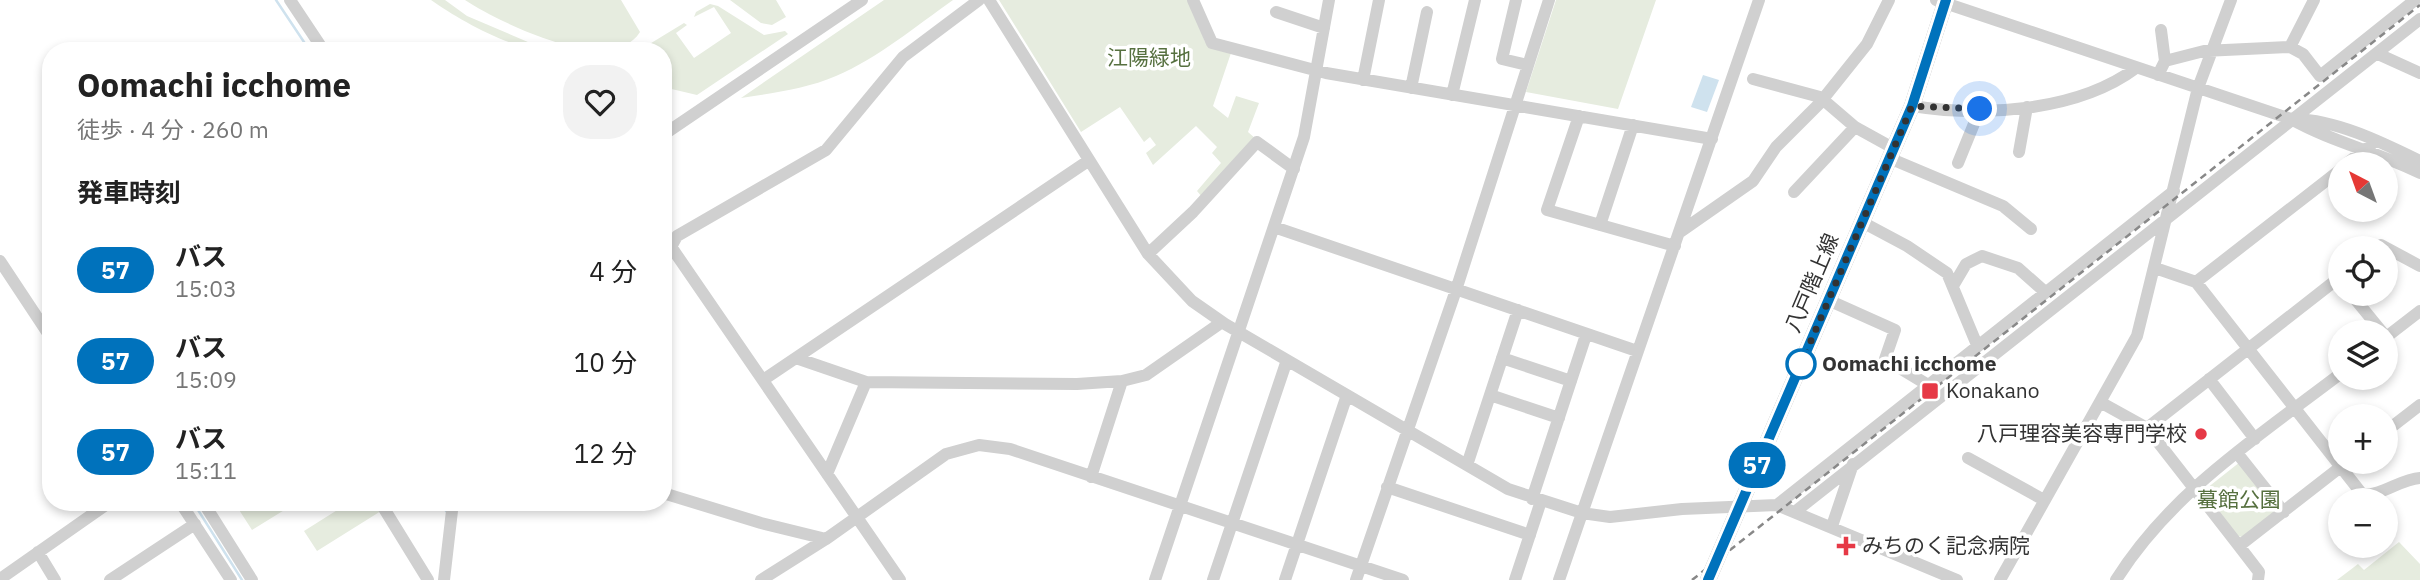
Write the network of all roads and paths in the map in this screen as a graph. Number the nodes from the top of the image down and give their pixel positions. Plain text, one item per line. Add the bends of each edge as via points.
1 (290, 0) edge
2 (862, 0) edge
3 (979, 0) edge
4 (989, 0) edge
5 (1193, 0) edge
6 (1329, 0) edge
7 (1379, 0) edge
8 (1475, 0) edge
9 (1516, 0) edge
10 (1549, 0) edge
11 (1759, 0) edge
12 (1889, 0) edge
13 (2231, 0) edge
14 (2314, 0) edge
15 (2415, 0) edge
16 (1942, 1) edge
17 (1276, 12) dead end
18 (1427, 12) dead end
19 (2420, 19) edge
20 (1324, 28) junction
21 (2161, 30) dead end
22 (318, 42) edge
23 (2290, 47) junction
24 (2210, 52) junction
25 (2378, 54) junction
26 (2165, 61) junction
27 (1527, 65) junction
28 (2136, 68) junction
29 (1317, 71) junction
30 (2420, 73) edge
31 (2158, 75) junction
32 (1753, 79) dead end
33 (1363, 80) junction
34 (1411, 88) junction
35 (2197, 88) junction
36 (1452, 95) junction
37 (1823, 99) junction
38 (1515, 104) junction
39 (1912, 106) junction
40 (2027, 107) junction
41 (1980, 109) junction
42 (1579, 116) junction
43 (2291, 119) junction
44 (1633, 125) junction
45 (1854, 127) junction
46 (672, 129) edge
47 (1712, 139) junction
48 (2371, 145) junction
49 (2019, 152) dead end
50 (2362, 152) edge
51 (1891, 153) junction
52 (1088, 161) junction
53 (2420, 161) edge
54 (1958, 163) dead end
55 (1294, 169) junction
56 (2420, 173) edge
57 (2328, 179) edge
58 (2174, 191) junction
59 (1794, 192) dead end
60 (2168, 214) junction
61 (1862, 222) junction
62 (1600, 225) junction
63 (1274, 227) junction
64 (2031, 229) dead end
65 (1680, 232) junction
66 (1675, 246) junction
67 (672, 247) joint
68 (2398, 253) edge
69 (1148, 254) junction
70 (0, 261) edge
71 (2420, 266) edge
72 (2155, 268) junction
73 (2196, 282) junction
74 (1953, 286) junction
75 (2328, 287) edge
76 (1456, 290) junction
77 (2044, 291) junction
78 (1828, 300) junction
79 (2361, 306) edge
80 (1518, 310) junction
81 (2420, 311) edge
82 (2372, 320) edge
83 (1222, 322) junction
84 (42, 324) edge
85 (2398, 327) edge
86 (1238, 332) junction
87 (1586, 335) junction
88 (1977, 345) junction
89 (2248, 349) junction
90 (1637, 351) junction
91 (796, 358) junction
92 (1502, 358) junction
93 (1287, 360) junction
94 (2208, 379) junction
95 (763, 380) junction
96 (1122, 380) junction
97 (866, 382) junction
98 (1571, 382) junction
99 (2328, 383) edge
100 (1928, 384) junction
101 (1347, 395) junction
102 (1490, 395) junction
103 (2099, 401) junction
104 (2420, 405) edge
105 (2295, 408) junction
106 (1559, 418) junction
107 (2398, 422) edge
108 (2147, 428) junction
109 (1407, 430) junction
110 (2255, 439) junction
111 (2328, 446) edge
112 (2237, 453) junction
113 (1968, 458) dead end
114 (1467, 464) junction
115 (1853, 464) junction
116 (827, 474) junction
117 (2333, 474) edge
118 (2349, 474) edge
119 (1091, 477) junction
120 (2420, 478) edge
121 (1387, 487) junction
122 (2193, 488) junction
123 (672, 496) edge
124 (1536, 500) junction
125 (2044, 500) junction
126 (1180, 505) junction
127 (1777, 505) junction
128 (1738, 508) junction
129 (97, 511) edge
130 (186, 511) edge
131 (209, 511) edge
132 (386, 511) edge
133 (452, 511) edge
134 (1796, 511) junction
135 (2284, 512) junction
136 (1582, 513) junction
137 (857, 517) junction
138 (1231, 523) junction
139 (195, 524) junction
140 (1832, 526) junction
141 (1530, 535) junction
142 (826, 539) junction
143 (1297, 545) junction
144 (2239, 546) junction
145 (38, 552) junction
146 (1361, 566) junction
147 (0, 579) edge
148 (55, 580) edge
149 (110, 580) edge
150 (232, 580) edge
151 (252, 580) edge
152 (428, 580) edge
153 (444, 580) edge
154 (761, 580) edge
155 (900, 580) edge
156 (1155, 580) edge
157 (1213, 580) edge
158 (1285, 580) edge
159 (1356, 580) edge
160 (1403, 580) edge
161 (1514, 580) edge
162 (1559, 580) edge
163 (1708, 580) edge
164 (1957, 580) edge
165 (2000, 580) edge
166 (2116, 580) edge
167 (2258, 580) edge

1 - 22 street
2 - 46 street
3 - 67 street via 903,57 826,150 677,236
4 - 52 street
5 - 29 street via 1212,43
6 - 20 street
7 - 33 street
8 - 36 street
9 - 27 street via 1502,58
10 - 27 street
11 - 47 street
12 - 37 street via 1867,44
13 - 24 street
14 - 23 street
15 - 23 street via 2320,76 2303,54
16 - 28 street
16 - 39 main road, 八戸階上線
17 - 20 street
18 - 34 street
19 - 25 street
20 - 29 street
21 - 26 street
23 - 24 street
24 - 26 street
24 - 35 street
25 - 30 street
25 - 43 street
26 - 31 street
27 - 38 street
28 - 31 street
28 - 40 street via 2102,87
29 - 33 street
29 - 55 street
31 - 35 street
32 - 37 street
33 - 34 street
34 - 36 street
35 - 43 street
35 - 58 street
36 - 38 street
37 - 45 street
37 - 65 street via 1776,146 1753,181
38 - 42 street
38 - 76 street
39 - 41 street
39 - 51 main road, 八戸階上線
40 - 41 street
40 - 49 street
41 - 54 street
42 - 44 street
42 - 62 street via 1547,210
43 - 48 street via 2315,120
43 - 60 street
44 - 47 street
44 - 62 street
45 - 51 street
45 - 59 street
47 - 65 street
48 - 50 street
48 - 53 street
48 - 56 street
51 - 61 main road, 八戸階上線
51 - 64 street via 2003,206
52 - 69 street
52 - 91 street
55 - 63 street
55 - 69 street via 1256,142
57 - 73 street
58 - 60 street
58 - 77 street
60 - 72 street
60 - 115 street
61 - 74 street via 1937,264
61 - 78 main road, 八戸階上線
62 - 66 street
63 - 76 street
63 - 86 street
65 - 66 street
66 - 90 street
67 - 95 street
68 - 71 street
69 - 83 street via 1192,301
70 - 84 street
72 - 73 street
72 - 103 street via 2137,336
73 - 89 street
74 - 77 street via 1966,264 1982,256 2018,268
74 - 88 street
75 - 89 street
76 - 80 street
76 - 109 street
77 - 88 street
78 - 100 street via 1895,330 1885,359
78 - 128 main road, 八戸階上線
79 - 82 street
80 - 87 street
80 - 92 street
81 - 85 street
83 - 86 street
83 - 96 street via 1146,375
86 - 93 street
86 - 126 street
87 - 90 street
87 - 98 street
88 - 100 street
89 - 94 street
89 - 105 street
90 - 136 street
91 - 95 street
91 - 97 street
92 - 98 street
92 - 102 street
93 - 101 street
93 - 138 street
94 - 108 street
94 - 110 street
95 - 116 street
96 - 97 street via 1077,384
96 - 119 street
97 - 116 street
98 - 106 street
99 - 105 street
100 - 127 street
101 - 109 street
101 - 143 street
102 - 106 street
102 - 114 street
103 - 108 street
103 - 125 street
104 - 107 street
105 - 110 street
105 - 111 street
106 - 124 street
108 - 122 street
109 - 114 street
109 - 121 street
110 - 112 street
112 - 122 street
112 - 135 street
113 - 125 street
114 - 124 street
115 - 134 street
115 - 140 street
116 - 137 street
117 - 135 street
118 - 120 street via 2356,488 2369,495 2399,481
119 - 126 street
119 - 137 street via 1010,449 979,445 946,454
121 - 141 street
121 - 146 street
122 - 144 street
122 - 166 street via 2134,551
123 - 142 street
124 - 136 street
124 - 141 street
125 - 165 street
126 - 138 street
126 - 156 street
127 - 128 street
127 - 134 street
128 - 136 street via 1609,517
128 - 163 main road, 八戸階上線
129 - 145 street
130 - 139 street
131 - 151 street
132 - 152 street
133 - 153 street
134 - 140 street
135 - 144 street
136 - 162 street
137 - 142 street
137 - 155 street
138 - 143 street
138 - 157 street
139 - 149 street
139 - 150 street
140 - 164 street
141 - 161 street
142 - 154 street
143 - 146 street
143 - 158 street
144 - 167 street via 2259,572
145 - 147 street
145 - 148 street
146 - 159 street
146 - 160 street

